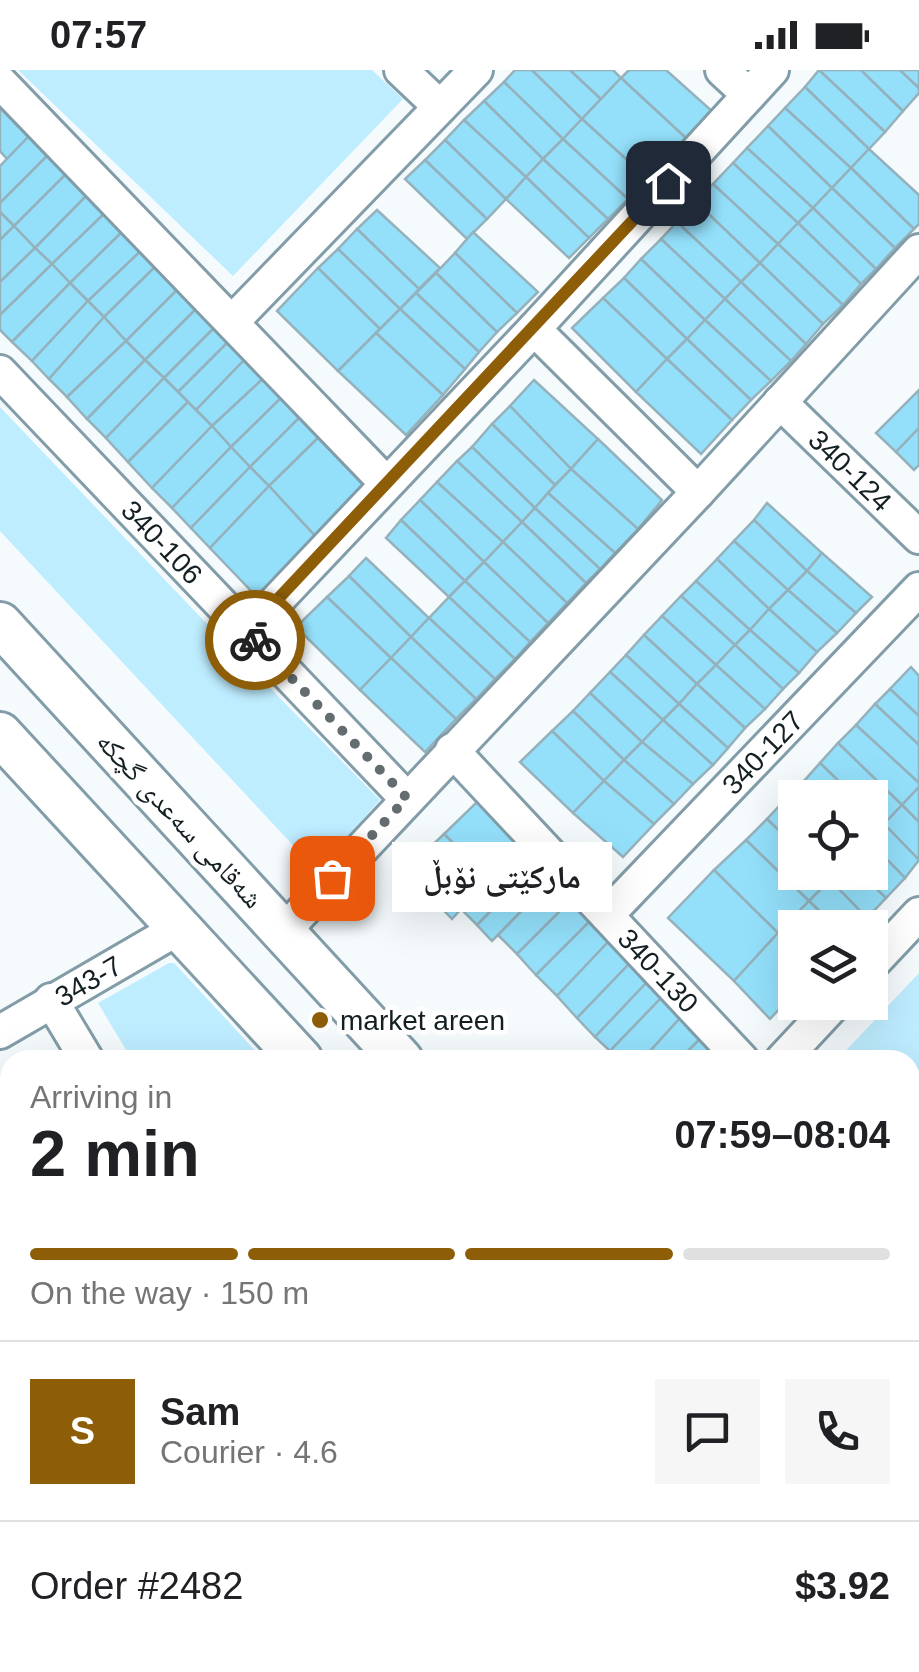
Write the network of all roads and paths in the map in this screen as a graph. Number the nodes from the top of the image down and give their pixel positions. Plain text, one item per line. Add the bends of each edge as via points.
1 (401, 70) edge
2 (476, 70) edge
3 (722, 70) edge
4 (772, 70) edge
5 (0, 82) edge
6 (749, 95) junction
7 (440, 107) junction
8 (919, 251) edge
9 (232, 322) junction
10 (534, 329) junction
11 (0, 372) edge
12 (780, 402) junction
13 (386, 483) junction
14 (698, 492) junction
15 (919, 537) edge
16 (919, 589) edge
17 (0, 624) edge
18 (247, 632) junction
19 (0, 734) edge
20 (452, 750) junction
21 (407, 798) junction
22 (919, 914) edge
23 (606, 915) junction
24 (179, 928) junction
25 (283, 932) junction
26 (888, 947) edge
27 (51, 1000) junction
28 (819, 1020) edge
29 (0, 1032) edge
30 (81, 1050) edge
31 (292, 1050) edge
32 (392, 1050) edge
33 (733, 1050) edge
34 (791, 1050) edge

1 - 7 street
2 - 7 street
3 - 6 street
4 - 6 street
5 - 9 street
6 - 10 street
7 - 9 street
8 - 12 street
9 - 13 street
10 - 13 street
10 - 14 street
11 - 18 street, 340-106
12 - 14 street
12 - 15 street, 340-124
13 - 18 street
14 - 20 street
16 - 23 street, 340-127
17 - 25 main road, شەقامی سەعدی گچکە
18 - 21 street, 340-106
19 - 24 main road
20 - 21 street
20 - 23 street, 340-130
21 - 25 street
22 - 26 street
23 - 33 street, 340-130
24 - 27 street, 343-7
24 - 31 main road
25 - 32 main road, شەقامی سەعدی گچکە
27 - 29 street, 343-7
27 - 30 street
28 - 34 street

